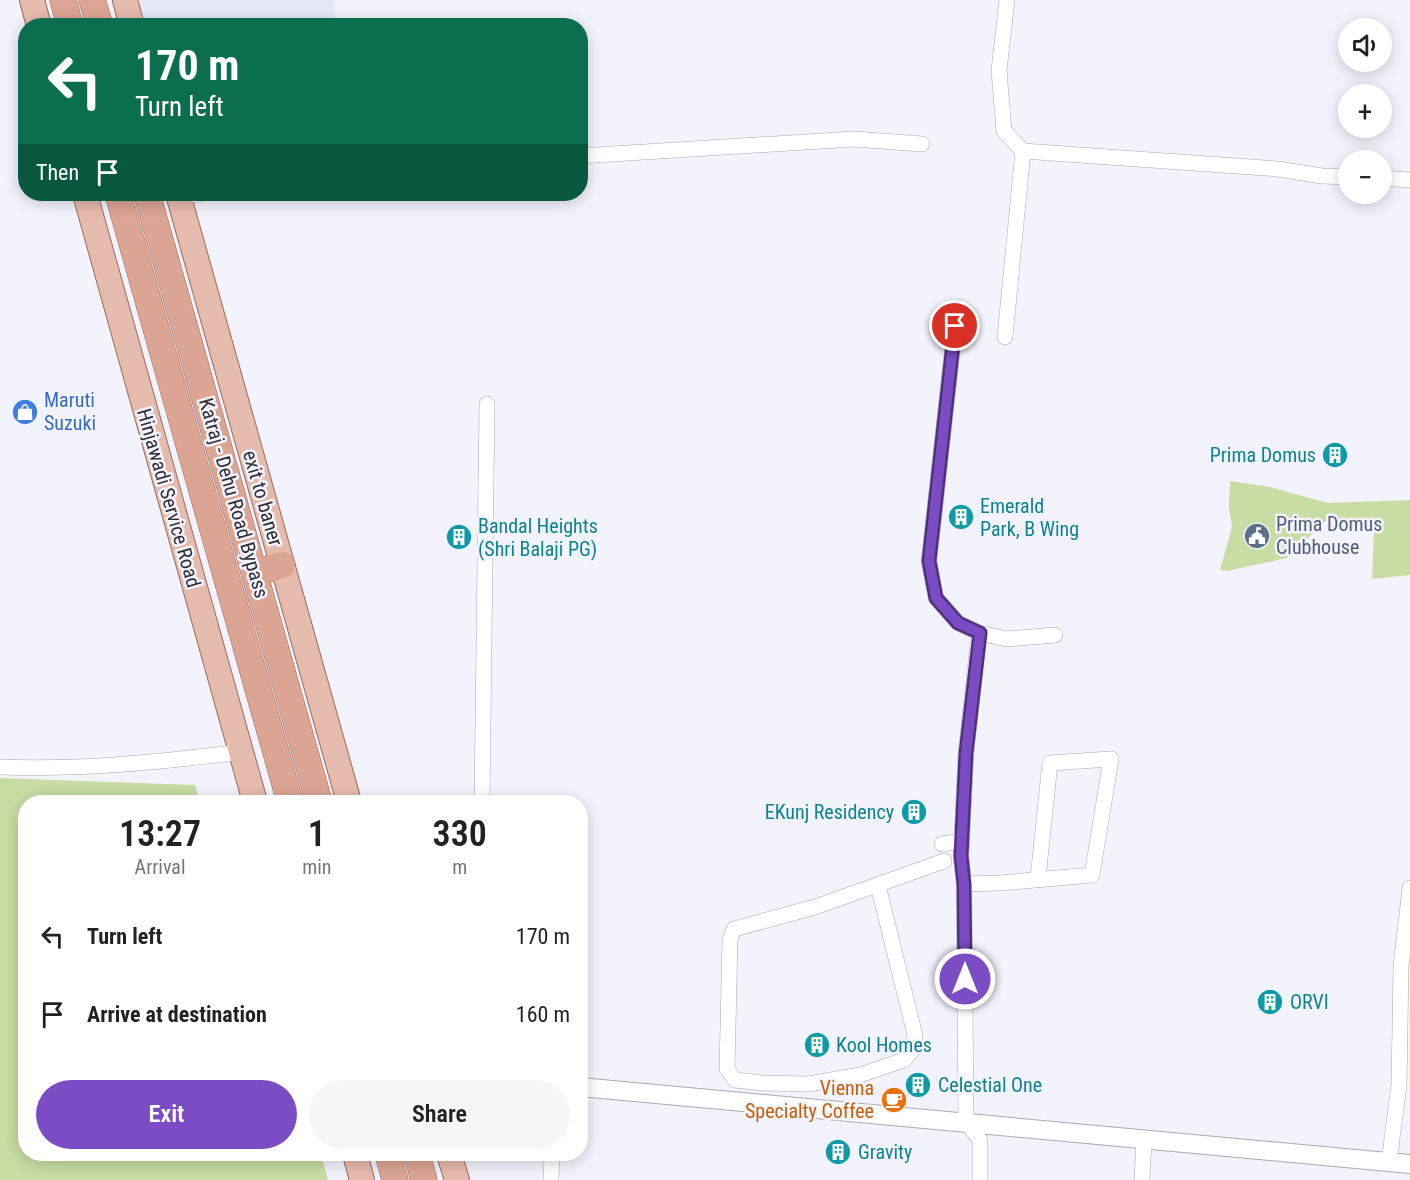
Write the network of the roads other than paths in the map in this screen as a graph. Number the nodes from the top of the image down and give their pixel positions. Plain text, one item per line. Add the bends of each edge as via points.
1 (32, 0) edge
2 (63, 0) edge
3 (92, 0) edge
4 (125, 0) edge
5 (1007, 0) edge
6 (37, 18) edge
7 (68, 18) edge
8 (98, 18) edge
9 (130, 18) edge
10 (922, 144) dead end
11 (1023, 151) junction
12 (588, 156) edge
13 (1338, 177) edge
14 (1392, 179) edge
15 (1410, 180) edge
16 (87, 201) edge
17 (120, 201) edge
18 (149, 201) edge
19 (187, 201) edge
20 (955, 326) dead end
21 (1005, 338) dead end
22 (487, 404) dead end
23 (282, 565) junction
24 (255, 573) junction
25 (980, 633) junction
26 (1055, 634) dead end
27 (241, 752) junction
28 (0, 767) edge
29 (253, 795) edge
30 (288, 795) edge
31 (317, 795) edge
32 (347, 795) edge
33 (482, 795) edge
34 (962, 841) junction
35 (942, 844) dead end
36 (944, 861) dead end
37 (1038, 878) junction
38 (964, 884) junction
39 (878, 885) junction
40 (1410, 888) edge
41 (588, 1088) edge
42 (966, 1122) junction
43 (1144, 1139) junction
44 (357, 1161) edge
45 (390, 1161) edge
46 (419, 1161) edge
47 (451, 1161) edge
48 (552, 1161) edge
49 (1410, 1164) edge
50 (1387, 1171) edge
51 (362, 1180) edge
52 (395, 1180) edge
53 (424, 1180) edge
54 (457, 1180) edge
55 (551, 1180) edge
56 (980, 1180) edge
57 (1142, 1180) edge

1 - 6 main road
2 - 7 highway
3 - 8 highway
4 - 9 main road
5 - 11 street via 999,70 1004,131
10 - 12 street via 854,139
11 - 13 street
11 - 21 street
14 - 15 street
16 - 27 main road, Hinjawadi Service Road
17 - 30 highway, Katraj - Dehu Road Bypass
18 - 24 highway, Katraj - Dehu Road Bypass
19 - 23 main road, exit to baner
20 - 25 street via 929,561 936,598 958,623
22 - 33 street
23 - 24 highway
23 - 32 main road, exit to baner
24 - 31 highway, Katraj - Dehu Road Bypass
25 - 26 street via 1007,639
25 - 34 street via 966,753
27 - 28 street via 145,763 45,769
27 - 29 main road, Hinjawadi Service Road
34 - 35 street
34 - 38 street
36 - 39 street
37 - 37 street via 1092,875 1111,759 1050,763
37 - 38 street
38 - 42 street
39 - 39 street via 734,929 730,940 727,1069 735,1080 809,1084 860,1075 904,1060 913,1050 915,1035
40 - 50 street via 1401,966 1398,1085
41 - 42 street
42 - 43 street
42 - 56 street via 980,1140
43 - 50 street via 1314,1155
43 - 57 street
44 - 51 main road
45 - 52 highway
46 - 53 highway
47 - 54 main road
48 - 55 street
49 - 50 street

